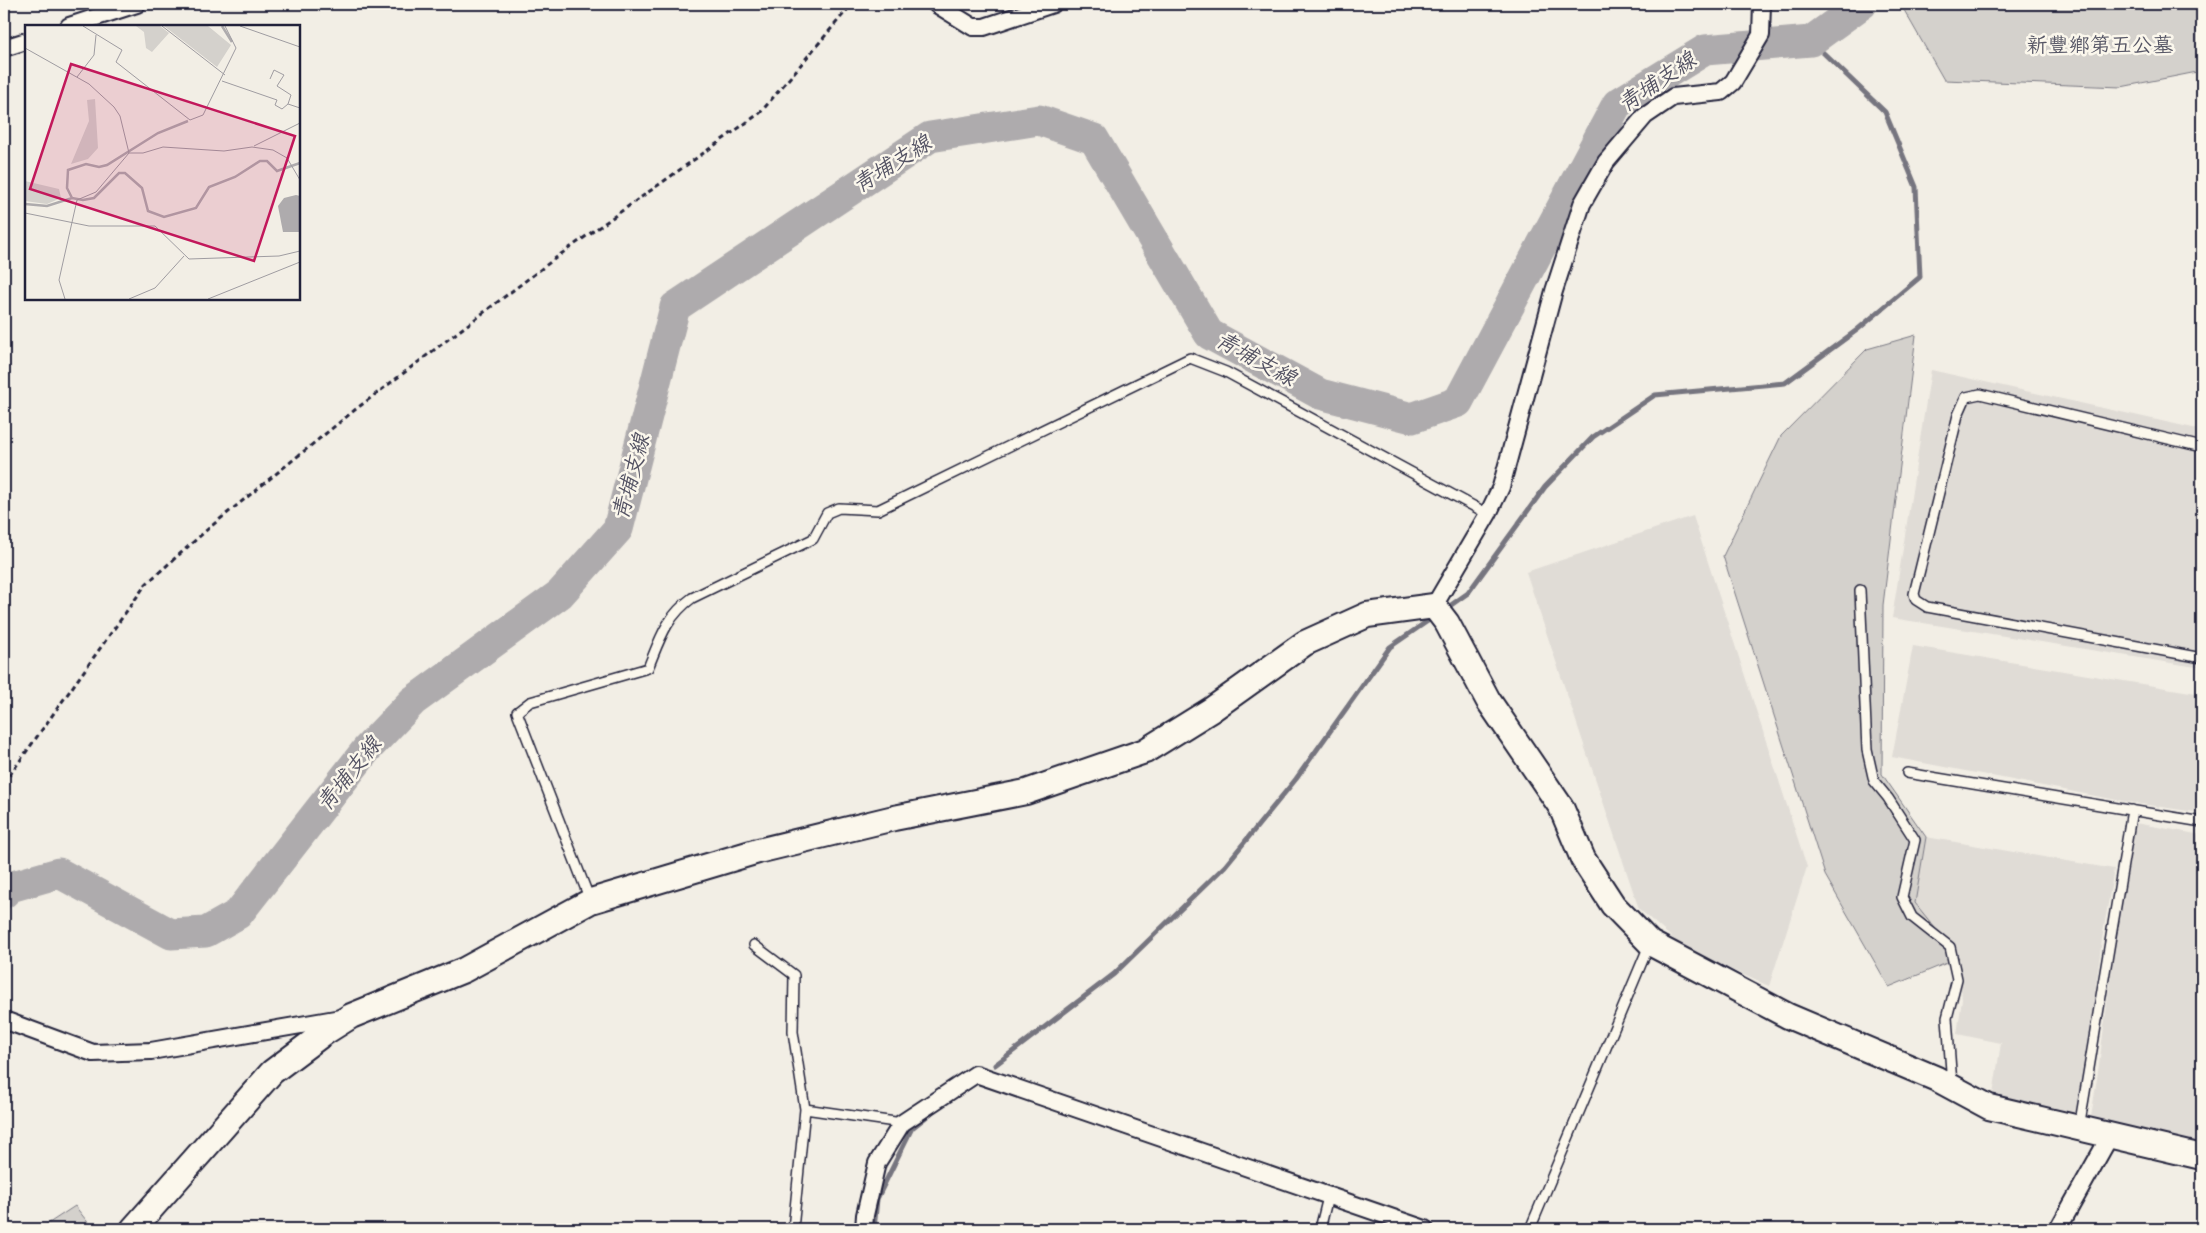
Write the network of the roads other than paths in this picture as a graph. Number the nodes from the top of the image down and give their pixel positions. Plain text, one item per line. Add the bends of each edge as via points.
1 (137, 4) edge
2 (936, 4) edge
3 (1053, 4) edge
4 (1762, 4) edge
5 (72, 25) edge
6 (25, 40) edge
7 (4, 48) edge
8 (2202, 447) edge
9 (1488, 514) junction
10 (1860, 590) dead end
11 (1440, 614) junction
12 (2202, 658) edge
13 (1907, 772) dead end
14 (2132, 810) junction
15 (2202, 822) edge
16 (590, 901) junction
17 (1650, 943) junction
18 (754, 945) dead end
19 (351, 1016) junction
20 (4, 1020) edge
21 (1952, 1087) junction
22 (805, 1109) junction
23 (902, 1123) junction
24 (2079, 1129) junction
25 (2110, 1136) junction
26 (2202, 1157) edge
27 (1328, 1197) junction
28 (133, 1229) edge
29 (793, 1229) edge
30 (864, 1229) edge
31 (1320, 1229) edge
32 (1425, 1229) edge
33 (1530, 1229) edge
34 (2058, 1229) edge

1 - 5 street
2 - 3 street via 973,27 984,27
4 - 9 street via 1760,36 1734,80 1721,92 1673,97 1644,116 1606,162 1582,204 1554,291 1501,487
6 - 7 street
8 - 12 lane via 1980,394 1966,397 1958,415 1914,594 1916,600 1927,607
9 - 11 street
9 - 16 lane via 1226,372 1190,358 878,510 839,508 827,513 814,539 692,598 678,608 667,622 648,668 530,702 517,712
10 - 21 lane via 1867,750 1874,781 1915,840 1902,898 1912,917 1950,947 1957,980 1947,1018
11 - 16 street via 1366,615 1305,643 1211,710 1145,751 1026,792 894,818 758,851
11 - 17 street via 1488,700 1561,807 1588,866 1613,905
13 - 14 lane
14 - 15 lane
14 - 24 lane
16 - 19 street via 464,970
17 - 21 street via 1788,1016
17 - 33 lane
18 - 22 lane via 794,976 793,1032
19 - 20 street via 151,1051 93,1053
19 - 28 street via 272,1072
21 - 24 street via 1989,1107
22 - 23 lane
22 - 29 lane
23 - 27 street via 976,1074
23 - 30 street via 876,1163
24 - 25 street
25 - 26 street
25 - 34 street
27 - 31 lane
27 - 32 street

